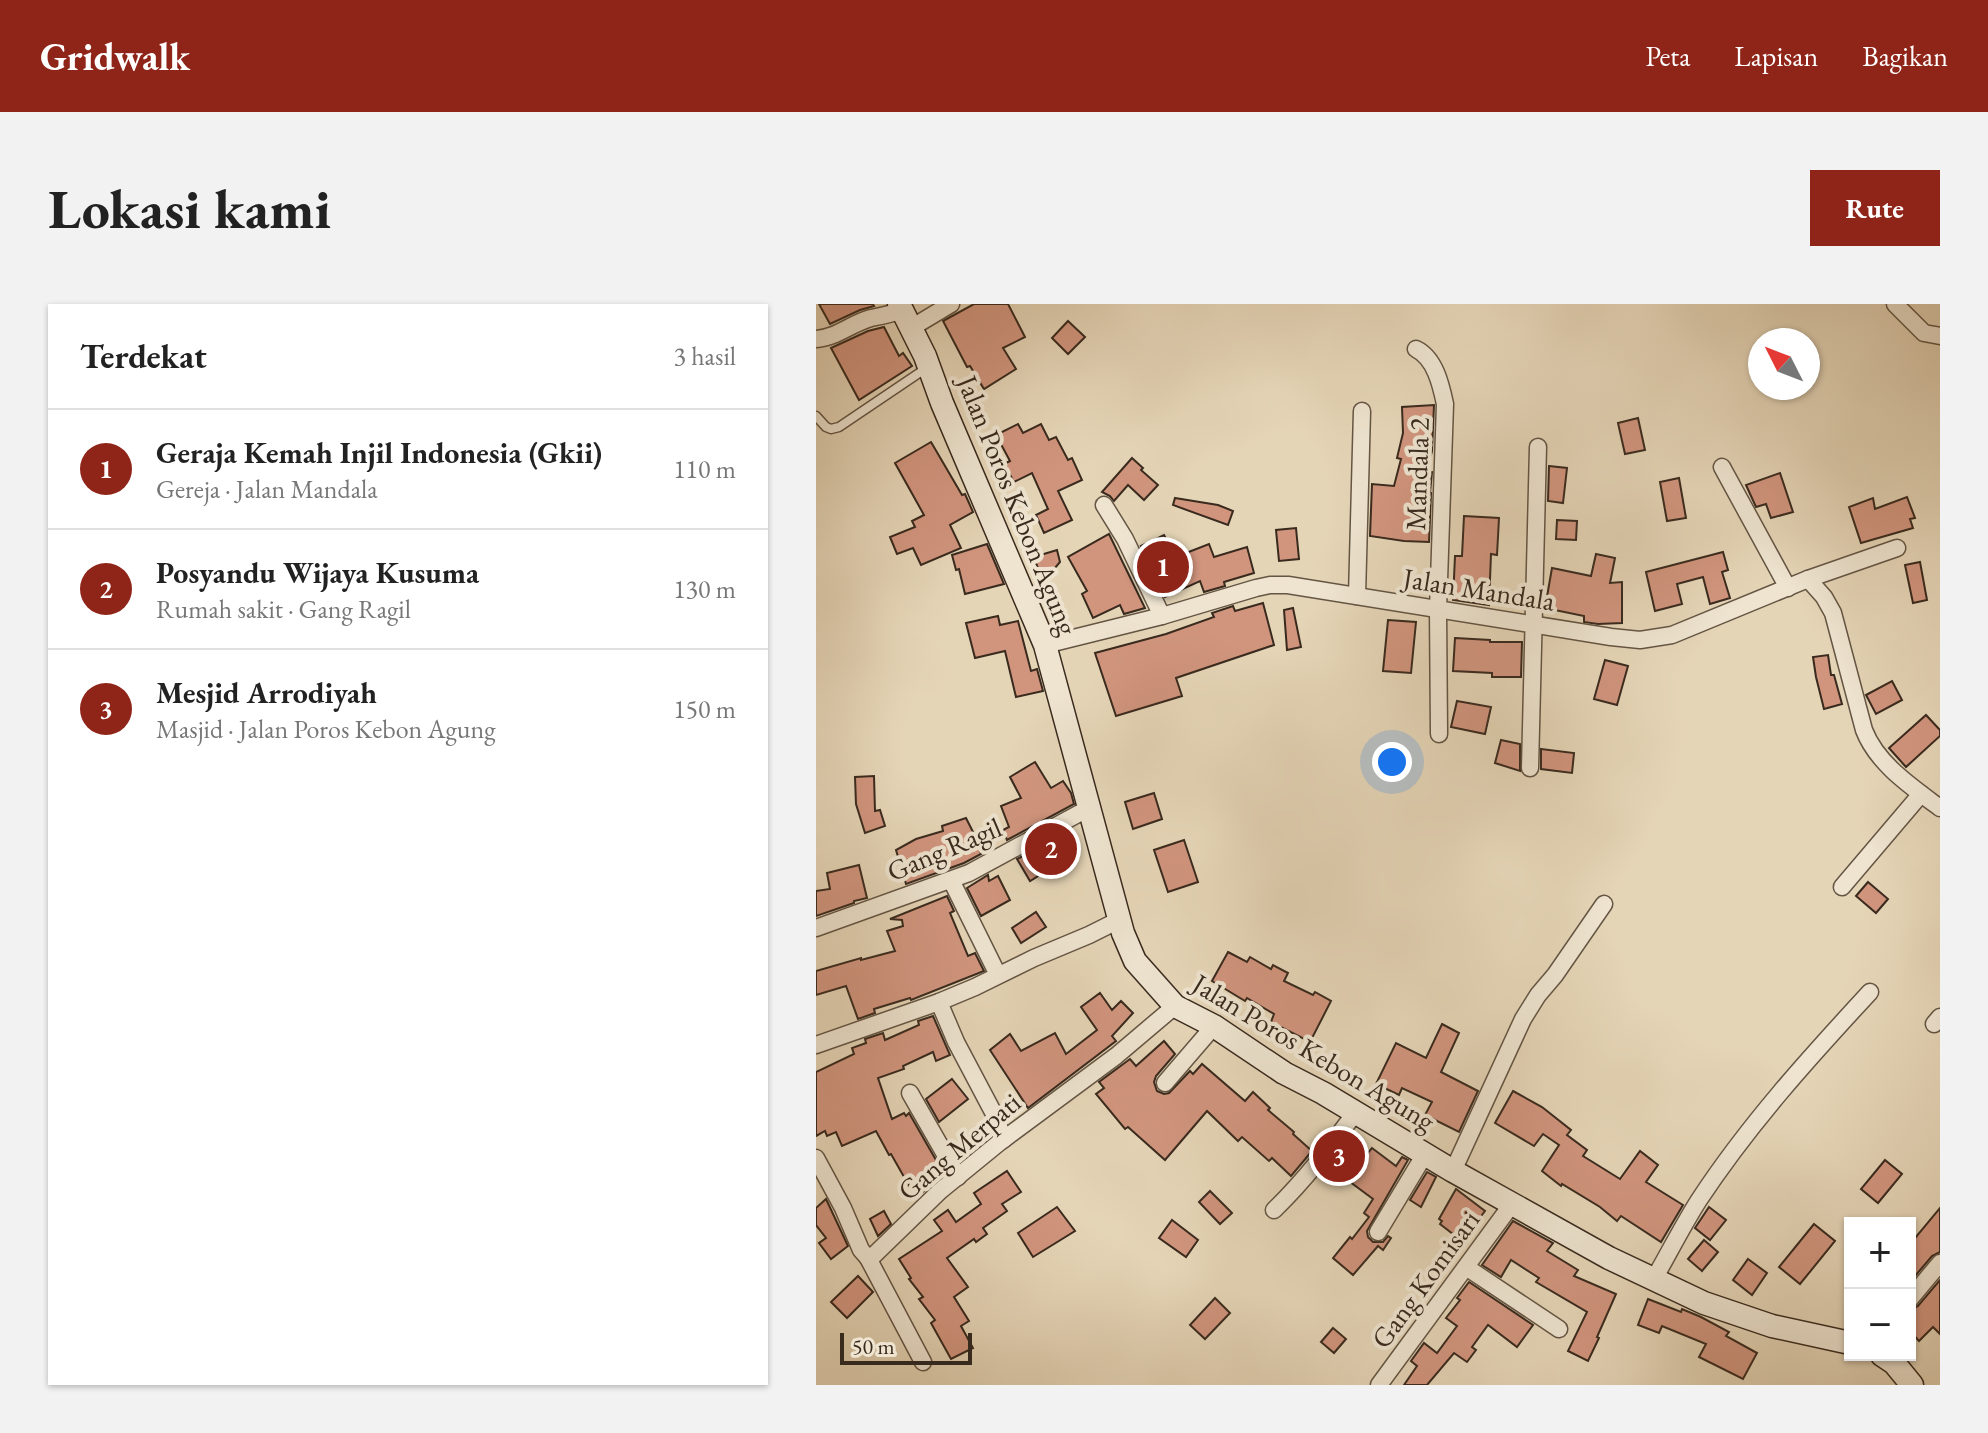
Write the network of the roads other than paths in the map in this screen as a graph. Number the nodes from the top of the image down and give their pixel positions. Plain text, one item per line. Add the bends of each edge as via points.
1 (951, 304) edge
2 (1895, 304) edge
3 (904, 314) edge
4 (1940, 336) edge
5 (816, 339) edge
6 (1416, 349) dead end
7 (928, 367) junction
8 (1362, 411) dead end
9 (816, 416) edge
10 (1538, 447) dead end
11 (1722, 467) dead end
12 (1104, 505) dead end
13 (1897, 548) dead end
14 (1808, 579) junction
15 (1788, 588) junction
16 (1357, 596) junction
17 (1438, 610) junction
18 (1162, 616) junction
19 (1533, 623) junction
20 (1045, 645) junction
21 (1439, 734) dead end
22 (1530, 768) dead end
23 (1921, 794) junction
24 (1089, 808) junction
25 (1940, 808) edge
26 (951, 880) junction
27 (1842, 887) dead end
28 (1604, 904) dead end
29 (1119, 920) junction
30 (816, 928) edge
31 (998, 975) junction
32 (1870, 992) dead end
33 (939, 1002) junction
34 (1175, 1006) junction
35 (1214, 1026) junction
36 (816, 1045) edge
37 (1165, 1083) dead end
38 (910, 1093) dead end
39 (1355, 1113) junction
40 (1004, 1139) junction
41 (1425, 1154) junction
42 (816, 1158) edge
43 (1453, 1171) junction
44 (958, 1177) junction
45 (1512, 1204) junction
46 (1274, 1210) dead end
47 (1378, 1232) dead end
48 (868, 1258) junction
49 (1940, 1263) edge
50 (1466, 1267) junction
51 (1654, 1279) junction
52 (1916, 1292) edge
53 (1559, 1329) dead end
54 (1844, 1342) edge
55 (1891, 1361) edge
56 (923, 1362) dead end
57 (1381, 1385) edge
58 (1912, 1385) edge

1 - 3 street
2 - 4 street via 1924,333
3 - 5 street via 869,318
3 - 7 main road, Jalan Poros Kebon Agung
6 - 17 street, Mandala 2 via 1435,370 1445,404
7 - 9 lane via 839,427 826,427
7 - 20 main road, Jalan Poros Kebon Agung
8 - 16 street
10 - 19 street
11 - 15 street
12 - 18 street
13 - 14 street, Jalan Mandala
14 - 15 street, Jalan Mandala
14 - 23 street via 1833,613 1868,742
15 - 19 street, Jalan Mandala via 1672,635 1640,640
16 - 17 street, Jalan Mandala
16 - 18 street, Jalan Mandala via 1270,585
17 - 19 street, Jalan Mandala
17 - 21 street, Mandala 2
18 - 20 street, Jalan Mandala
19 - 22 street
20 - 24 main road, Jalan Poros Kebon Agung
23 - 25 street
23 - 27 street
24 - 26 street, Gang Ragil
24 - 29 main road, Jalan Poros Kebon Agung
26 - 30 street, Gang Ragil
26 - 31 street
28 - 43 street via 1523,1019
29 - 31 street
29 - 34 main road, Jalan Poros Kebon Agung via 1135,961
31 - 33 street
32 - 51 street via 1785,1084 1728,1159
33 - 36 street
33 - 40 street
34 - 35 main road, Jalan Poros Kebon Agung
34 - 40 street, Gang Merpati
35 - 37 street
35 - 39 main road, Jalan Poros Kebon Agung
38 - 44 street
39 - 41 main road, Jalan Poros Kebon Agung
39 - 46 street
40 - 44 street, Gang Merpati
41 - 43 main road, Jalan Poros Kebon Agung
41 - 47 street
42 - 48 street
43 - 45 main road, Jalan Poros Kebon Agung
44 - 48 street, Gang Merpati
45 - 50 street, Gang Komisari
45 - 51 main road, Jalan Poros Kebon Agung
48 - 56 street
49 - 52 street
50 - 53 street
50 - 57 street, Gang Komisari
51 - 54 main road, Jalan Poros Kebon Agung via 1772,1326
55 - 58 main road

